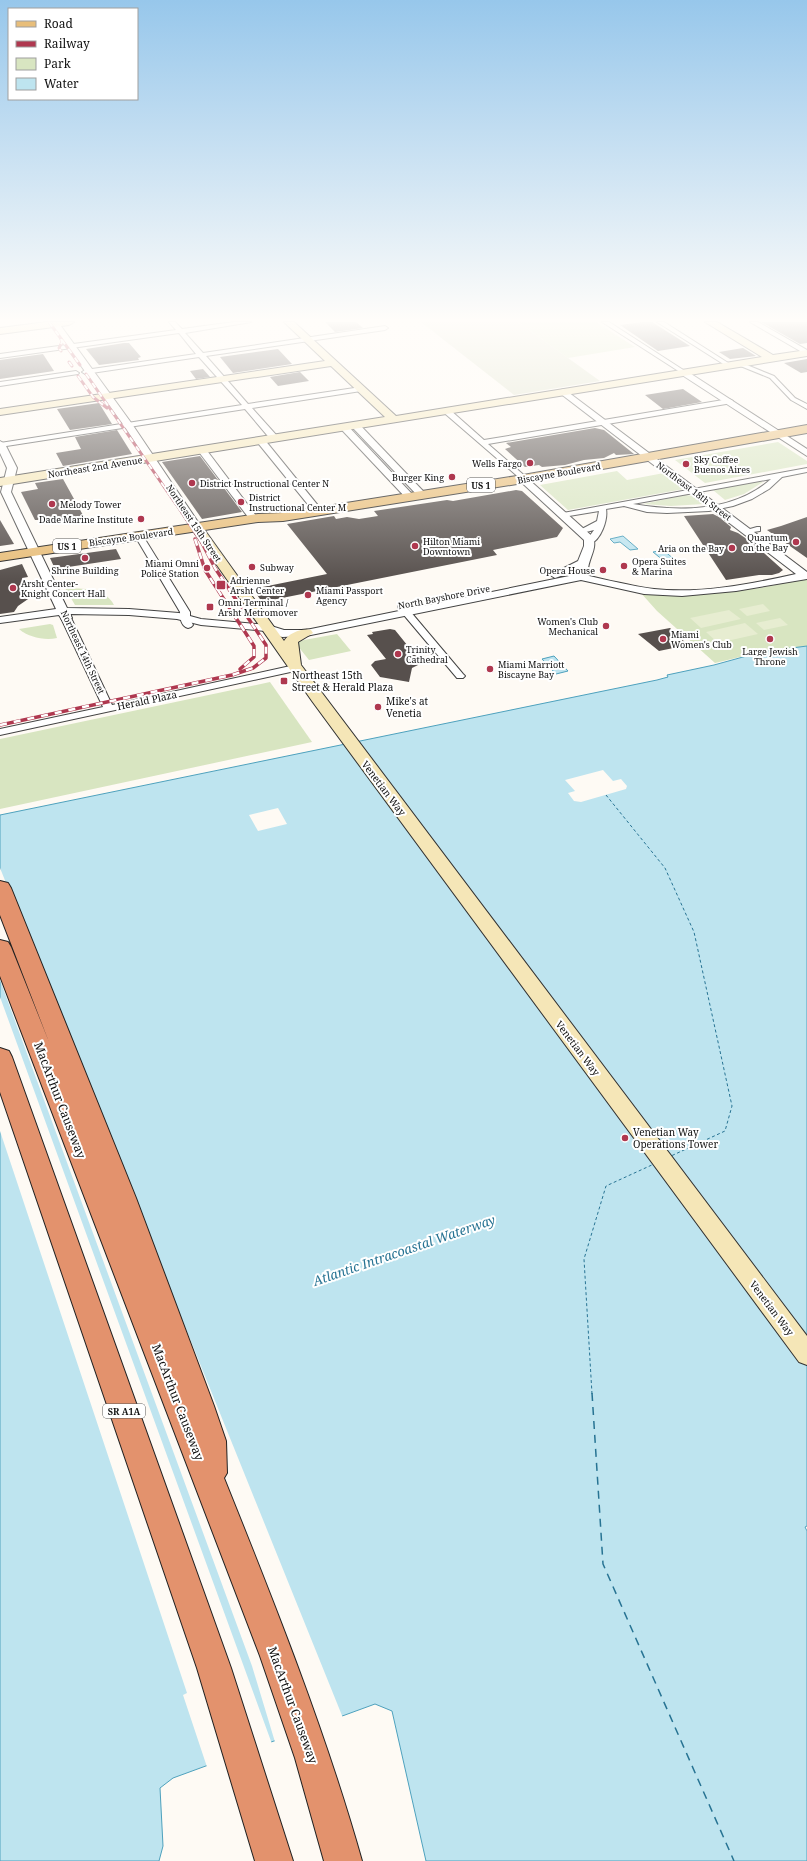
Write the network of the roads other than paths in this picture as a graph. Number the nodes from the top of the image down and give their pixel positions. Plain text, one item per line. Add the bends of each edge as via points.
1 (23, 409) edge
2 (117, 409) edge
3 (236, 409) edge
4 (250, 409) edge
5 (383, 409) edge
6 (459, 409) edge
7 (593, 409) edge
8 (681, 409) edge
9 (740, 409) edge
10 (446, 411) junction
11 (0, 412) edge
12 (394, 419) junction
13 (609, 421) junction
14 (129, 426) junction
15 (350, 426) junction
16 (807, 429) edge
17 (779, 434) junction
18 (275, 439) junction
19 (261, 441) junction
20 (482, 443) junction
21 (0, 445) edge
22 (202, 450) junction
23 (807, 453) edge
24 (655, 456) junction
25 (151, 458) junction
26 (807, 470) edge
27 (784, 474) junction
28 (807, 477) edge
29 (522, 479) junction
30 (5, 482) edge
31 (699, 490) junction
32 (415, 495) junction
33 (621, 504) junction
34 (720, 506) junction
35 (602, 508) junction
36 (314, 511) junction
37 (563, 515) junction
38 (258, 519) junction
39 (600, 523) junction
40 (196, 528) junction
41 (582, 531) junction
42 (139, 536) junction
43 (590, 541) junction
44 (33, 551) junction
45 (0, 557) edge
46 (582, 563) junction
47 (806, 573) edge
48 (581, 577) junction
49 (556, 579) junction
50 (514, 583) junction
51 (541, 586) junction
52 (486, 597) junction
53 (404, 609) junction
54 (65, 615) junction
55 (0, 620) edge
56 (186, 622) junction
57 (0, 628) edge
58 (268, 628) junction
59 (306, 633) junction
60 (295, 668) junction
61 (460, 676) dead end
62 (109, 708) junction
63 (0, 732) edge
64 (349, 741) joint
65 (0, 888) edge
66 (0, 947) edge
67 (0, 1057) edge
68 (807, 1355) edge
69 (211, 1485) junction
70 (274, 1861) edge
71 (343, 1861) edge

1 - 11 main road
2 - 14 street, Northeast 15th Street
3 - 14 street
4 - 18 street
5 - 12 main road
6 - 10 main road, Northeast 2nd Avenue
7 - 13 street, Northeast 18th Street
8 - 13 street
9 - 17 street
10 - 12 main road, Northeast 2nd Avenue
10 - 20 street
12 - 15 main road, Northeast 2nd Avenue
13 - 20 street
13 - 24 street, Northeast 18th Street
14 - 21 street
14 - 25 street, Northeast 15th Street
15 - 18 main road, Northeast 2nd Avenue
15 - 32 street
15 - 32 street
16 - 17 main road, Biscayne Boulevard / US 1
17 - 23 street
17 - 24 main road, Biscayne Boulevard / US 1
18 - 19 main road, Northeast 2nd Avenue
19 - 22 main road, Northeast 2nd Avenue
19 - 36 street
20 - 29 street
21 - 30 street, Northeast 14th Street via 12,468
22 - 25 main road, Northeast 2nd Avenue
22 - 38 street
24 - 29 main road, Biscayne Boulevard / US 1
24 - 31 street, Northeast 18th Street
25 - 30 main road, Northeast 2nd Avenue
25 - 40 street, Northeast 15th Street
26 - 27 street
27 - 28 street
27 - 31 street
27 - 34 street via 759,494
29 - 32 main road, Biscayne Boulevard / US 1
29 - 37 street
30 - 44 street, Northeast 14th Street via 6,492
31 - 33 street
31 - 34 street, Northeast 18th Street
32 - 36 main road, Biscayne Boulevard / US 1
33 - 34 street via 670,510
33 - 35 street
34 - 47 street, Northeast 18th Street
35 - 37 street
35 - 39 street via 604,512
36 - 38 main road, Biscayne Boulevard / US 1
37 - 41 street
38 - 40 main road, Biscayne Boulevard / US 1
39 - 41 street
39 - 43 street via 596,536
40 - 42 main road, Biscayne Boulevard / US 1
40 - 58 main road, Northeast 15th Street
41 - 43 street
42 - 44 main road, Biscayne Boulevard / US 1
42 - 56 street via 185,612
43 - 46 street
44 - 45 main road, Biscayne Boulevard / US 1
44 - 54 street, Northeast 14th Street
46 - 48 street
46 - 49 street, North Bayshore Drive
47 - 48 street, North Bayshore Drive via 754,585 665,593
48 - 49 street, North Bayshore Drive
49 - 50 street, North Bayshore Drive
49 - 51 street, North Bayshore Drive
50 - 51 street via 529,582
50 - 52 street via 487,593
50 - 53 street, North Bayshore Drive
51 - 52 street, North Bayshore Drive
52 - 53 street, North Bayshore Drive
53 - 58 street, North Bayshore Drive via 308,624 276,624
53 - 59 street, North Bayshore Drive
53 - 61 street
54 - 55 street, North Bayshore Drive
54 - 56 street, North Bayshore Drive
54 - 57 street, North Bayshore Drive
54 - 62 street, Northeast 14th Street
56 - 58 street, North Bayshore Drive
58 - 59 street, North Bayshore Drive via 282,634
58 - 60 main road, Northeast 15th Street
59 - 60 main road via 297,637 290,645
60 - 62 street, Herald Plaza
60 - 64 main road, Northeast 15th Street
62 - 63 street, Herald Plaza
64 - 68 main road, Venetian Way
65 - 69 highway via 123,1198 200,1406 212,1441
66 - 69 highway, MacArthur Causeway
67 - 70 highway, SR A1A via 214,1668
69 - 71 highway, MacArthur Causeway via 299,1717 330,1810

